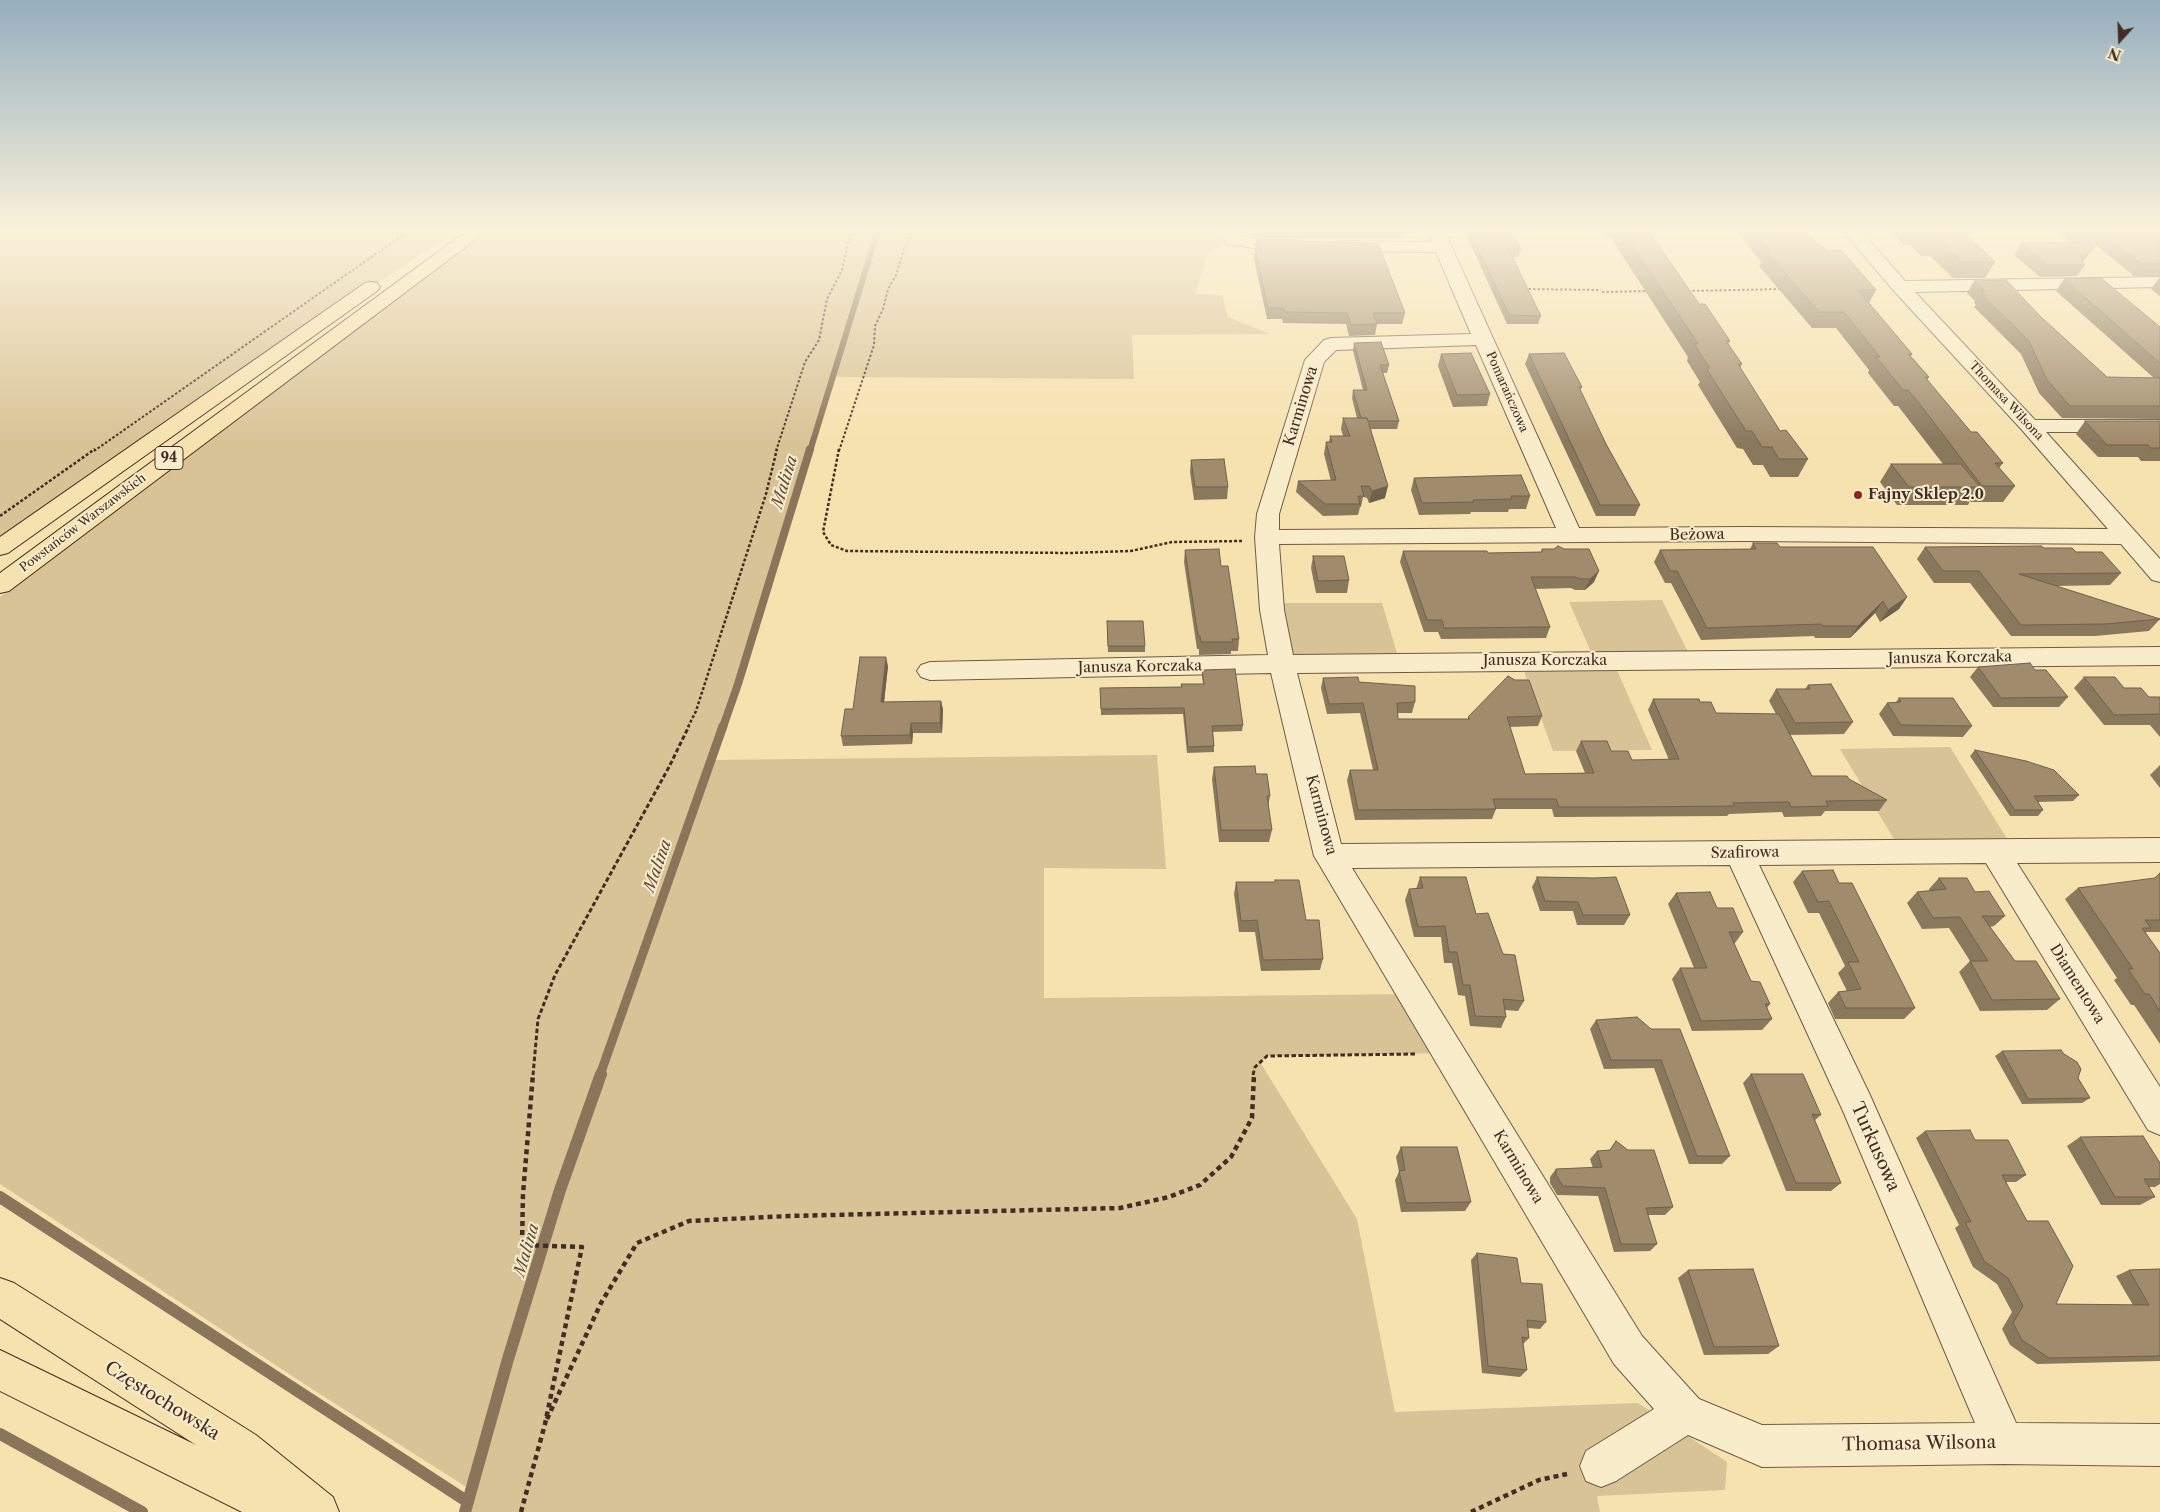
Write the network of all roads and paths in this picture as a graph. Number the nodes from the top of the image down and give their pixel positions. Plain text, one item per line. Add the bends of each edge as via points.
1 (309, 301) edge
2 (353, 301) edge
3 (384, 301) edge
4 (828, 301) edge
5 (885, 301) edge
6 (1466, 301) edge
7 (1913, 301) edge
8 (1483, 340) junction
9 (2029, 426) junction
10 (2160, 426) edge
11 (0, 516) edge
12 (1571, 536) junction
13 (2127, 537) junction
14 (1267, 539) junction
15 (0, 548) edge
16 (2160, 574) edge
17 (0, 585) edge
18 (2160, 656) edge
19 (1282, 664) junction
20 (930, 671) dead end
21 (2160, 850) edge
22 (1994, 851) junction
23 (1739, 854) junction
24 (1330, 856) junction
25 (1449, 1053) junction
26 (2160, 1118) edge
27 (0, 1297) edge
28 (0, 1370) edge
29 (1685, 1413) junction
30 (545, 1424) junction
31 (2004, 1443) junction
32 (2160, 1445) edge
33 (1601, 1466) dead end
34 (1539, 1480) dead end
35 (287, 1512) edge
36 (318, 1512) edge
37 (520, 1512) edge
38 (1471, 1512) edge

1 - 11 path
2 - 15 main road, Powstańców Warszawskich / 94
3 - 17 main road, Powstańców Warszawskich / 94
4 - 30 path via 819,340 802,369 766,494 696,711 669,767 554,975 538,1019 523,1194 522,1246 582,1247
5 - 14 path via 875,326 867,369 846,425 829,496 824,532 831,545 847,551 1071,553 1130,551 1172,542
6 - 8 street, Pomarańczowa
7 - 9 street, Thomasa Wilsona
8 - 12 street, Pomarańczowa
8 - 14 street, Karminowa via 1332,344 1315,360 1268,514
9 - 10 street
9 - 13 street, Thomasa Wilsona
12 - 13 street, Beżowa
12 - 14 street, Beżowa
13 - 16 street, Thomasa Wilsona
14 - 19 street, Karminowa via 1272,610
18 - 19 street, Janusza Korczaka
19 - 20 street, Janusza Korczaka
19 - 24 street, Karminowa
21 - 22 street, Szafirowa
22 - 23 street, Szafirowa
22 - 26 street, Diamentowa
23 - 24 street, Szafirowa
23 - 31 street, Turkusowa via 1856,1104
24 - 25 street, Karminowa
25 - 29 street, Karminowa via 1628,1350
25 - 30 path via 1268,1056 1255,1066 1252,1118 1231,1157 1200,1185 1169,1197 1120,1208 689,1221 637,1243 601,1303
27 - 36 main road, Częstochowska via 241,1450
28 - 35 main road
29 - 31 street, Thomasa Wilsona via 1762,1446
29 - 33 street
30 - 37 path
31 - 32 street, Thomasa Wilsona
34 - 38 path

